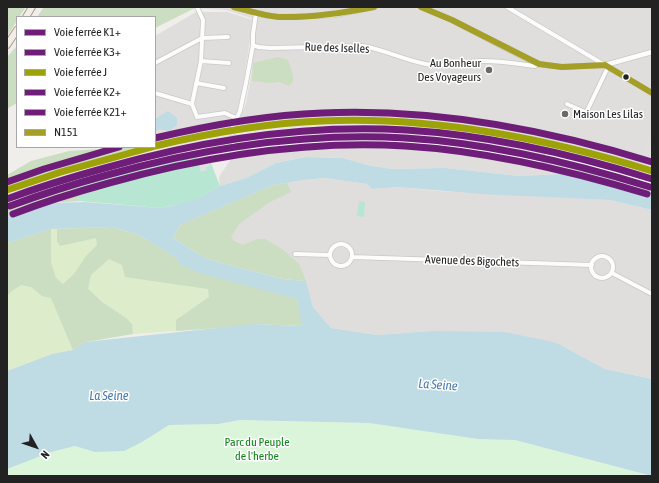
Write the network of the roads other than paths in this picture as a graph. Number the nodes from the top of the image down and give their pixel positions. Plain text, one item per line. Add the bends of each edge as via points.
1 (32, 7) edge
2 (197, 7) edge
3 (234, 7) edge
4 (374, 7) edge
5 (421, 7) edge
6 (507, 7) edge
7 (256, 13) junction
8 (27, 16) edge
9 (16, 32) edge
10 (228, 37) dead end
11 (202, 38) junction
12 (7, 45) edge
13 (253, 45) junction
14 (652, 52) edge
15 (201, 61) junction
16 (156, 62) edge
17 (229, 63) dead end
18 (539, 64) junction
19 (606, 66) junction
20 (196, 83) junction
21 (224, 88) dead end
22 (156, 93) edge
23 (652, 94) edge
24 (192, 104) junction
25 (567, 104) dead end
26 (236, 118) junction
27 (232, 133) dead end
28 (234, 144) dead end
29 (652, 185) edge
30 (295, 254) dead end
31 (330, 255) junction
32 (352, 257) junction
33 (592, 265) junction
34 (612, 273) junction
35 (652, 294) edge

1 - 8 main road
2 - 11 street via 203,20
3 - 7 street
4 - 7 street via 334,15 279,17
5 - 18 street
6 - 19 street
7 - 13 street
9 - 12 main road
10 - 11 street
11 - 15 street
11 - 16 street
13 - 18 street, Rue des Iselles via 270,48 363,46 437,66 482,61 535,66
13 - 26 street via 242,102
14 - 19 street
15 - 17 street
15 - 20 street
18 - 19 street via 562,67
19 - 23 street
19 - 25 street via 587,111
20 - 21 street
20 - 24 street
22 - 24 street
24 - 26 street via 197,117 225,113
26 - 27 street
28 - 29 street via 261,147 390,141 459,147 537,160 543,160 546,156 555,157
30 - 31 street
31 - 32 street, Avenue des Bigochets via 333,262 339,266 346,265
31 - 32 street via 335,246 342,244 348,247
32 - 33 street, Avenue des Bigochets
33 - 34 street via 593,273 598,277 606,277
33 - 34 street, Avenue des Bigochets via 598,258 608,258 612,263
34 - 35 street

